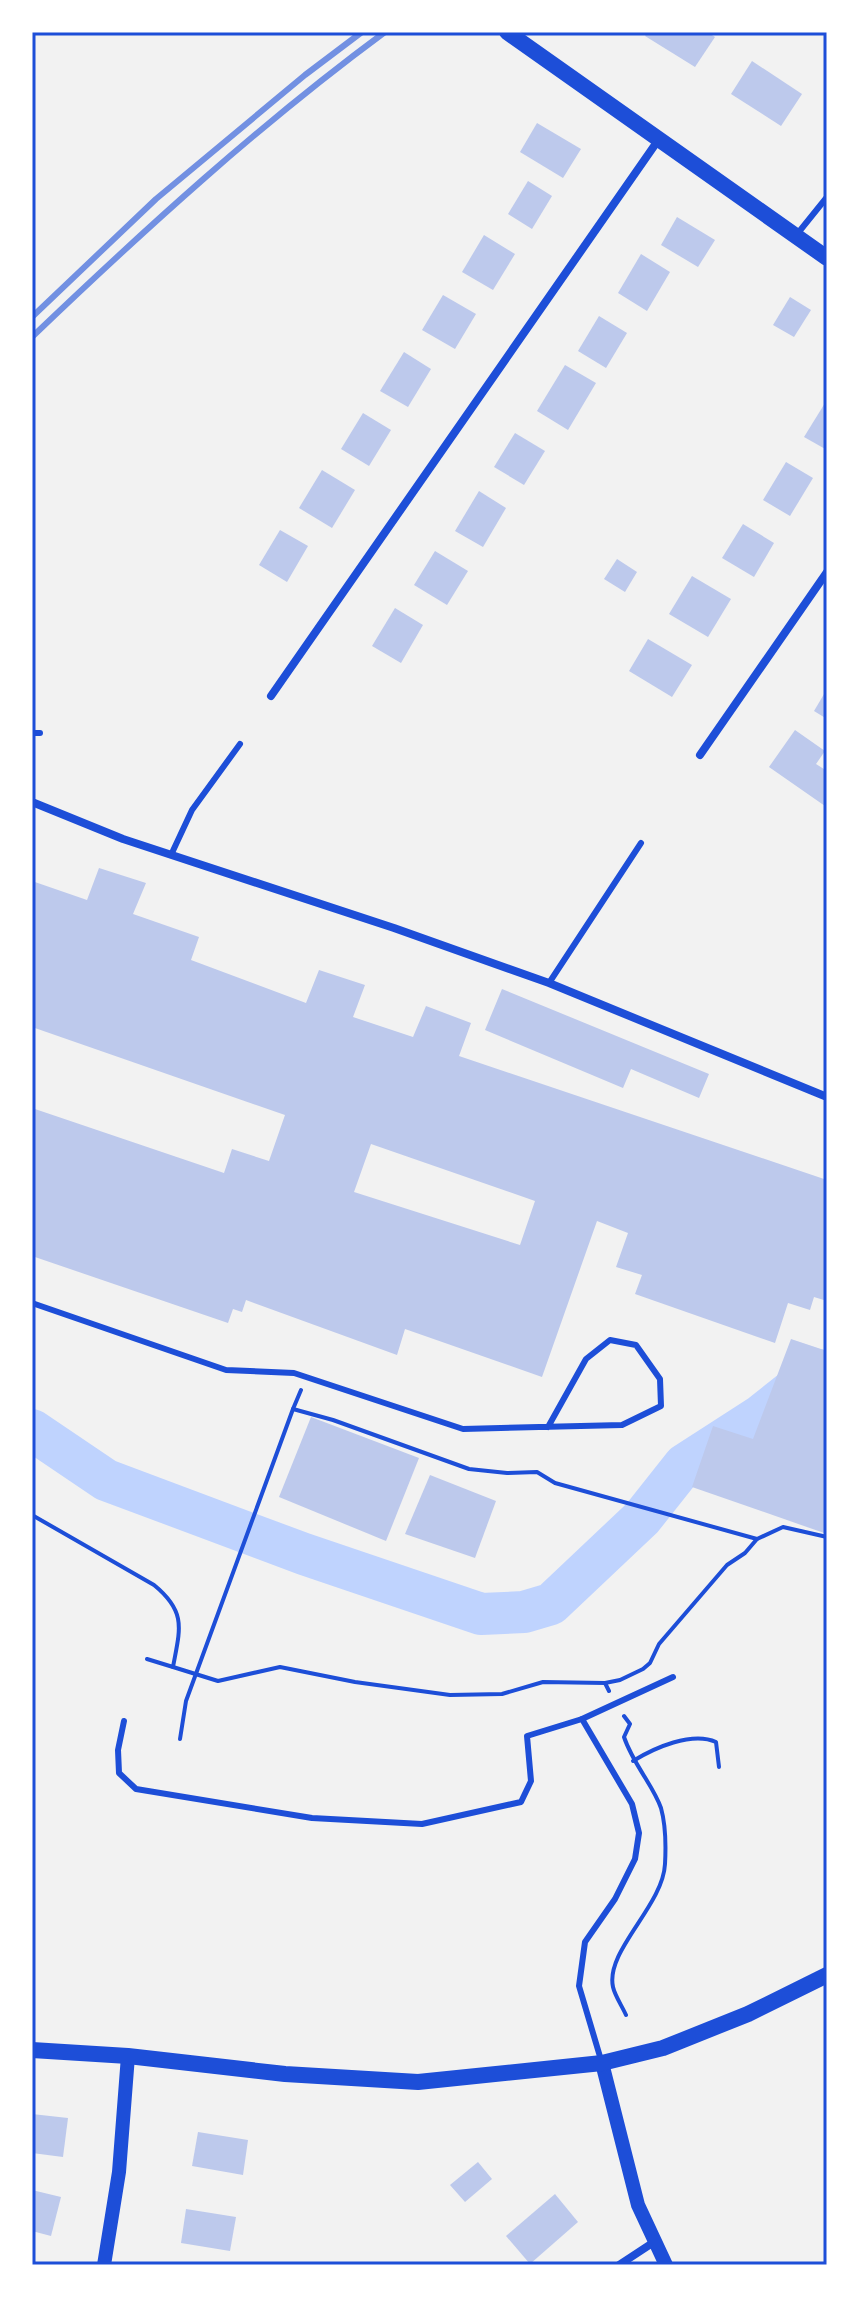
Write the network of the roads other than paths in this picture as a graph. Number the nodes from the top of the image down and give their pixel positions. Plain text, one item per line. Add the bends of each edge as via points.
1 (513, 36) edge
2 (659, 139) junction
3 (827, 197) edge
4 (796, 236) junction
5 (827, 258) edge
6 (827, 572) edge
7 (271, 696) dead end
8 (240, 744) dead end
9 (700, 755) dead end
10 (32, 802) edge
11 (641, 843) dead end
12 (171, 855) junction
13 (549, 983) junction
14 (827, 1097) edge
15 (32, 1303) edge
16 (548, 1427) junction
17 (673, 1677) dead end
18 (582, 1719) junction
19 (124, 1721) dead end
20 (827, 1975) edge
21 (32, 2050) edge
22 (128, 2056) junction
23 (602, 2063) junction
24 (654, 2242) junction
25 (104, 2265) edge
26 (619, 2265) edge
27 (666, 2265) edge

1 - 2 main road
2 - 4 main road
2 - 7 street
3 - 4 lane
4 - 5 main road
6 - 9 street
8 - 12 lane via 192,810
10 - 12 street
11 - 13 lane
12 - 13 street
13 - 14 street
15 - 16 lane via 226,1370 294,1373 463,1429
16 - 16 lane via 586,1359 610,1340 636,1345 660,1379 661,1406 622,1425
17 - 18 lane
18 - 19 lane via 527,1736 531,1781 521,1802 422,1824 312,1818 136,1789 119,1773
18 - 23 lane via 632,1804 639,1833 635,1859 585,1942 579,1986
20 - 23 main road via 663,2048
21 - 22 main road
22 - 23 main road via 418,2082
22 - 25 street via 119,2172
23 - 24 street via 638,2205
24 - 26 street
24 - 27 street

